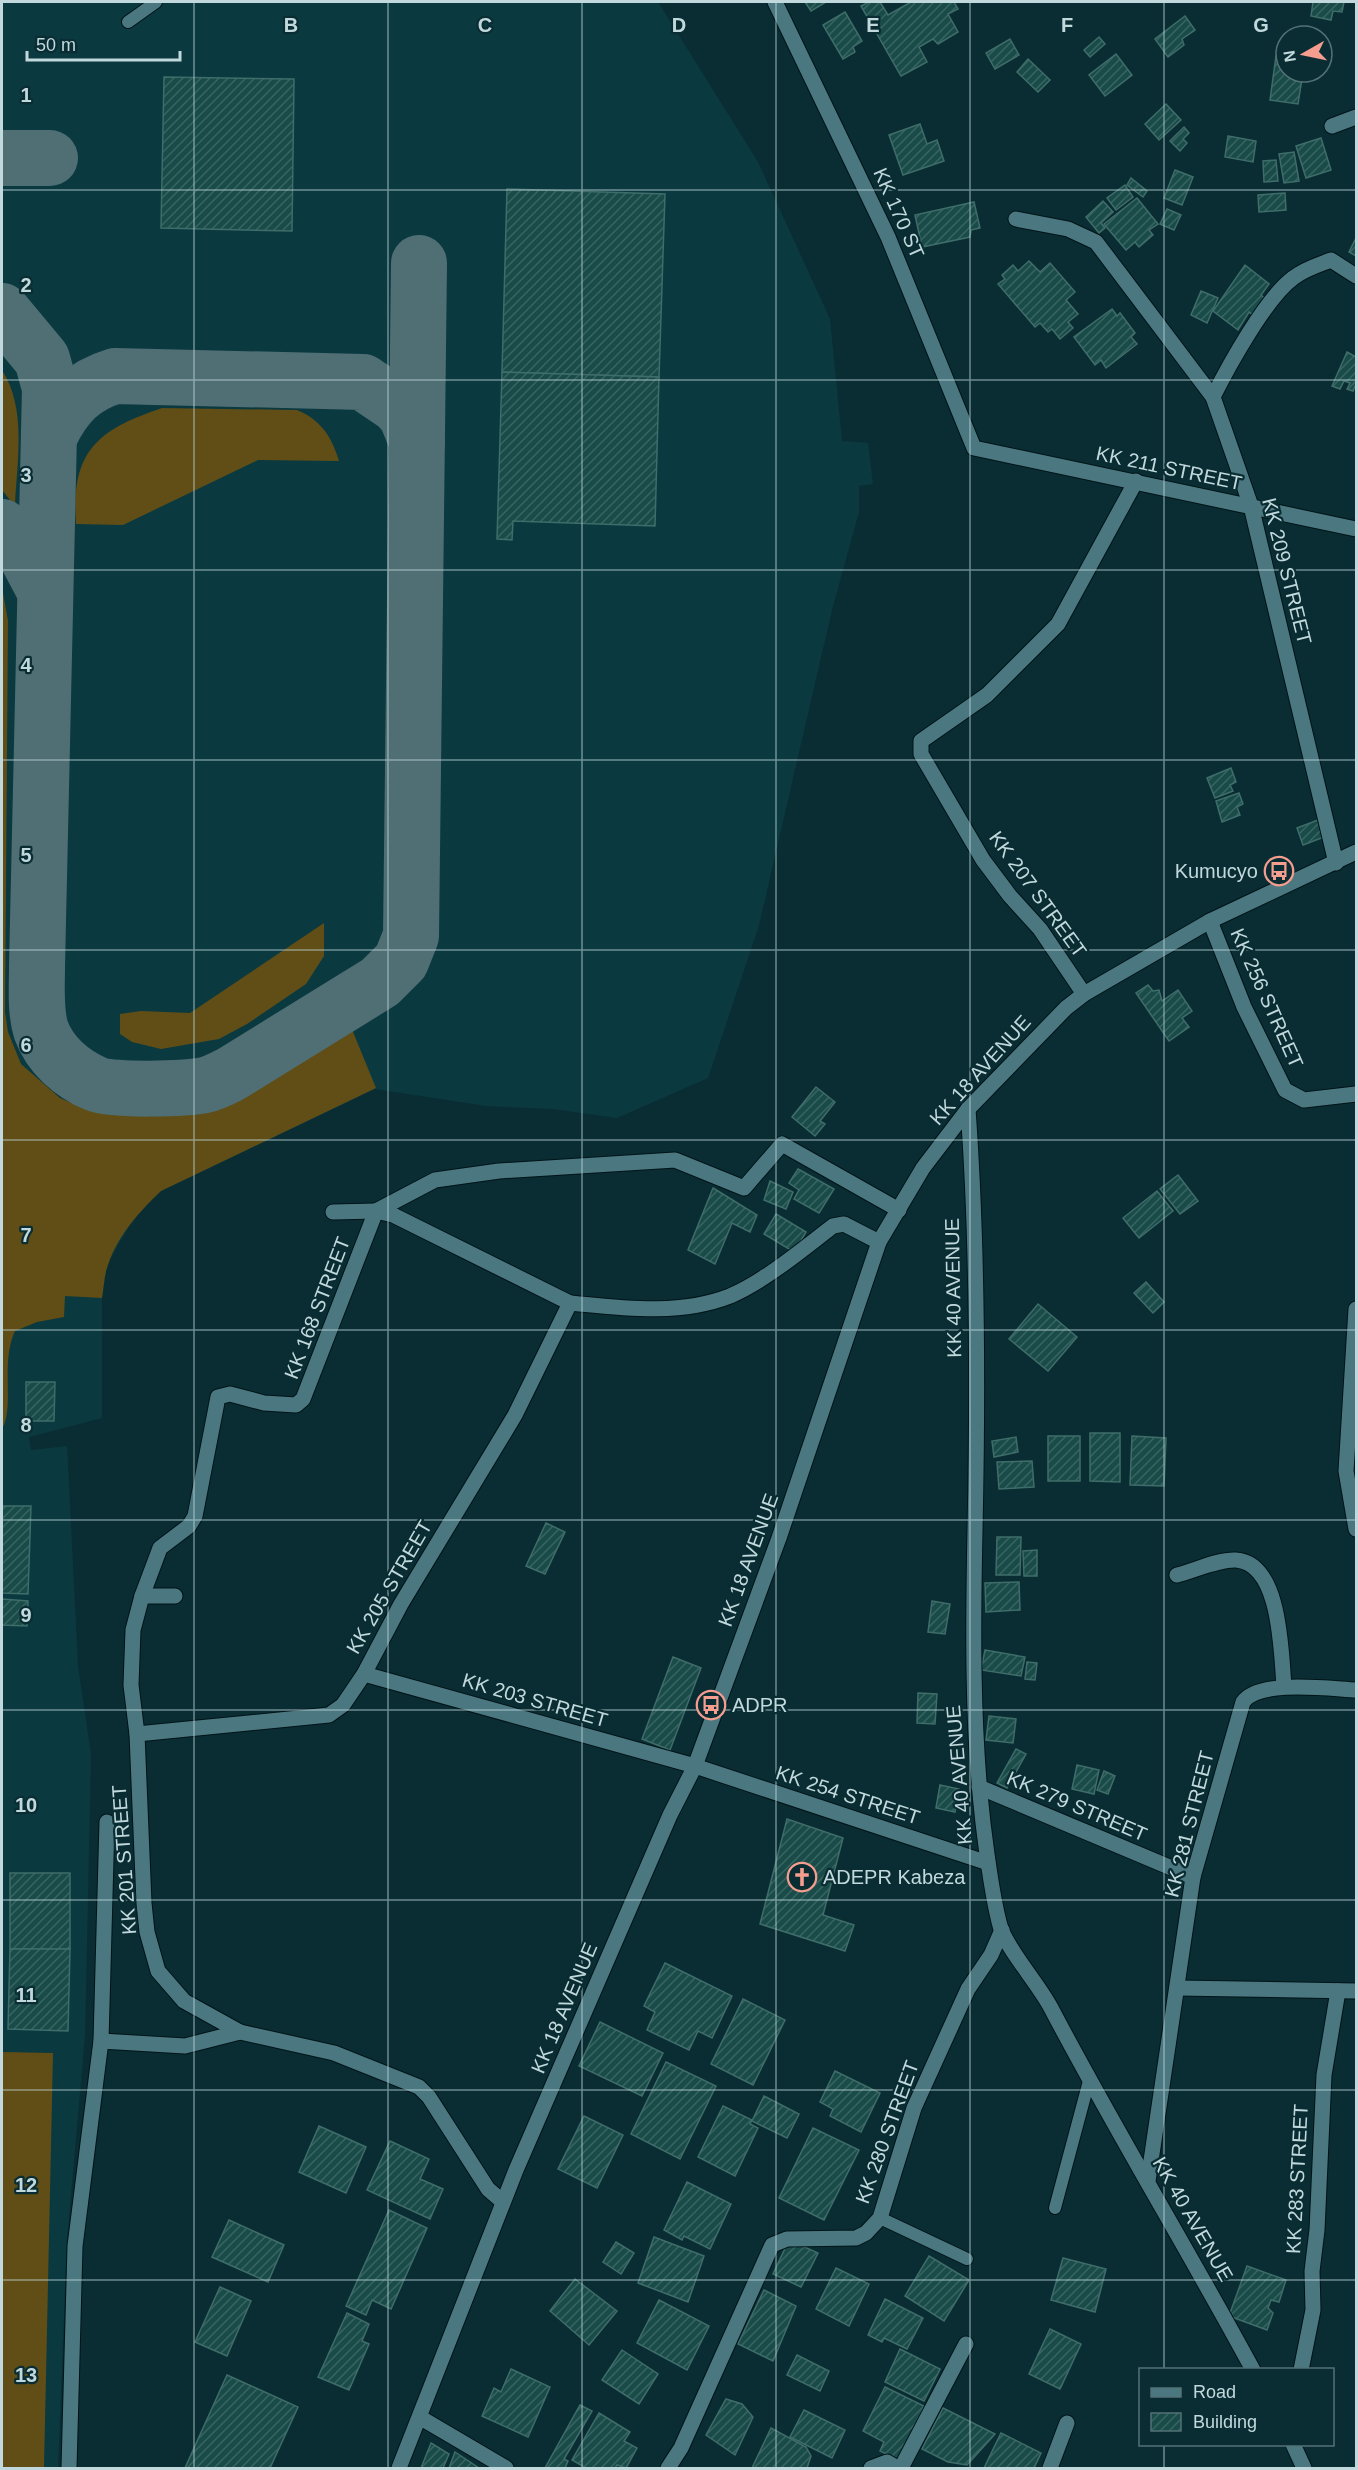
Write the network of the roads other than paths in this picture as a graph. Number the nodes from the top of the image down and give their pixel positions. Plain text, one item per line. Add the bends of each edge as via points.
1 (156, 2) edge
2 (775, 2) edge
3 (128, 22) dead end
4 (1356, 117) edge
5 (1332, 126) dead end
6 (1016, 219) dead end
7 (1356, 276) edge
8 (1213, 397) junction
9 (974, 448) joint
10 (1136, 481) junction
11 (1251, 506) junction
12 (1356, 529) edge
13 (1356, 852) edge
14 (1336, 863) junction
15 (1210, 921) junction
16 (1084, 994) junction
17 (1356, 1094) edge
18 (968, 1109) junction
19 (899, 1210) junction
20 (376, 1211) junction
21 (333, 1212) dead end
22 (879, 1242) junction
23 (570, 1303) junction
24 (1356, 1309) edge
25 (1351, 1473) edge
26 (1356, 1529) edge
27 (1177, 1575) dead end
28 (142, 1596) junction
29 (175, 1596) dead end
30 (364, 1674) junction
31 (1284, 1686) junction
32 (1356, 1690) edge
33 (137, 1734) junction
34 (695, 1766) junction
35 (979, 1787) junction
36 (107, 1822) dead end
37 (988, 1863) junction
38 (1193, 1877) junction
39 (1002, 1930) junction
40 (1178, 1988) junction
41 (1338, 1991) junction
42 (1356, 1991) edge
43 (240, 2032) junction
44 (101, 2042) junction
45 (1089, 2080) junction
46 (1148, 2181) junction
47 (503, 2202) junction
48 (1055, 2208) dead end
49 (879, 2218) junction
50 (967, 2259) dead end
51 (966, 2344) dead end
52 (1252, 2368) edge
53 (1301, 2368) edge
54 (421, 2418) junction
55 (1067, 2423) dead end
56 (1293, 2446) edge
57 (69, 2469) edge
58 (399, 2469) edge
59 (506, 2469) edge
60 (668, 2469) edge
61 (871, 2469) edge
62 (899, 2469) edge
63 (1050, 2469) edge
64 (1304, 2469) edge

1 - 3 lane
2 - 9 street, KK 170 ST via 888,237
4 - 5 street
6 - 8 street, KK 209 STREET via 1068,229 1096,242
7 - 8 street via 1331,260 1293,278 1277,294 1232,360
8 - 11 street, KK 209 STREET
9 - 10 street, KK 211 STREET
10 - 11 street, KK 211 STREET
10 - 16 street, KK 207 STREET via 1058,624 987,695 921,741 921,754 983,860 1040,929
11 - 12 street, KK 211 STREET
11 - 14 street, KK 209 STREET
13 - 14 street, KK 18 AVENUE
14 - 15 street, KK 18 AVENUE
15 - 16 street, KK 18 AVENUE
15 - 17 street, KK 256 STREET via 1244,1007 1285,1090 1304,1100
16 - 18 street, KK 18 AVENUE
18 - 19 street, KK 18 AVENUE via 923,1168
18 - 35 street, KK 40 AVENUE via 973,1173 976,1482 972,1664
19 - 20 street via 783,1143 744,1188 675,1161 664,1161 435,1180
19 - 22 street, KK 18 AVENUE
20 - 21 street
20 - 23 street via 410,1222
20 - 28 street, KK 168 STREET via 303,1399 296,1405 264,1403 230,1394 218,1397 195,1516 189,1526 160,1548
22 - 23 street via 844,1224 833,1226 748,1286 705,1303 645,1310
22 - 34 street, KK 18 AVENUE via 779,1538
23 - 30 street, KK 205 STREET via 515,1415 401,1604
24 - 25 street
25 - 26 street
27 - 31 street via 1234,1560 1251,1563 1266,1581 1280,1627
28 - 29 street
28 - 33 street, KK 201 STREET via 133,1630 131,1685
30 - 33 street, KK 205 STREET via 343,1705 329,1715
30 - 34 street, KK 203 STREET
31 - 32 street, KK 281 STREET
31 - 38 street, KK 281 STREET via 1247,1696 1243,1702
33 - 43 street, KK 201 STREET via 144,1903 158,1971 184,2001
34 - 37 street, KK 254 STREET
34 - 47 street, KK 18 AVENUE via 670,1815
35 - 37 street, KK 40 AVENUE
35 - 38 street, KK 279 STREET
36 - 44 street
37 - 39 street, KK 40 AVENUE
38 - 40 street, KK 281 STREET
39 - 45 street, KK 40 AVENUE via 1045,1997
39 - 49 street, KK 280 STREET via 968,1989 914,2108
40 - 41 street
40 - 46 street, KK 281 STREET
41 - 42 street
41 - 53 street, KK 283 STREET via 1324,2075 1313,2310
43 - 44 street via 185,2046
43 - 47 street, KK 201 STREET via 334,2053 419,2087 488,2189
44 - 57 street via 75,2246
45 - 46 street, KK 40 AVENUE
45 - 48 lane
46 - 52 street, KK 40 AVENUE
47 - 54 street, KK 18 AVENUE
49 - 50 lane
49 - 60 street, KK 280 STREET via 856,2238 787,2239 772,2245
51 - 62 street
54 - 58 street, KK 18 AVENUE
54 - 59 street
55 - 63 street
56 - 64 street
61 - 62 street via 887,2462

